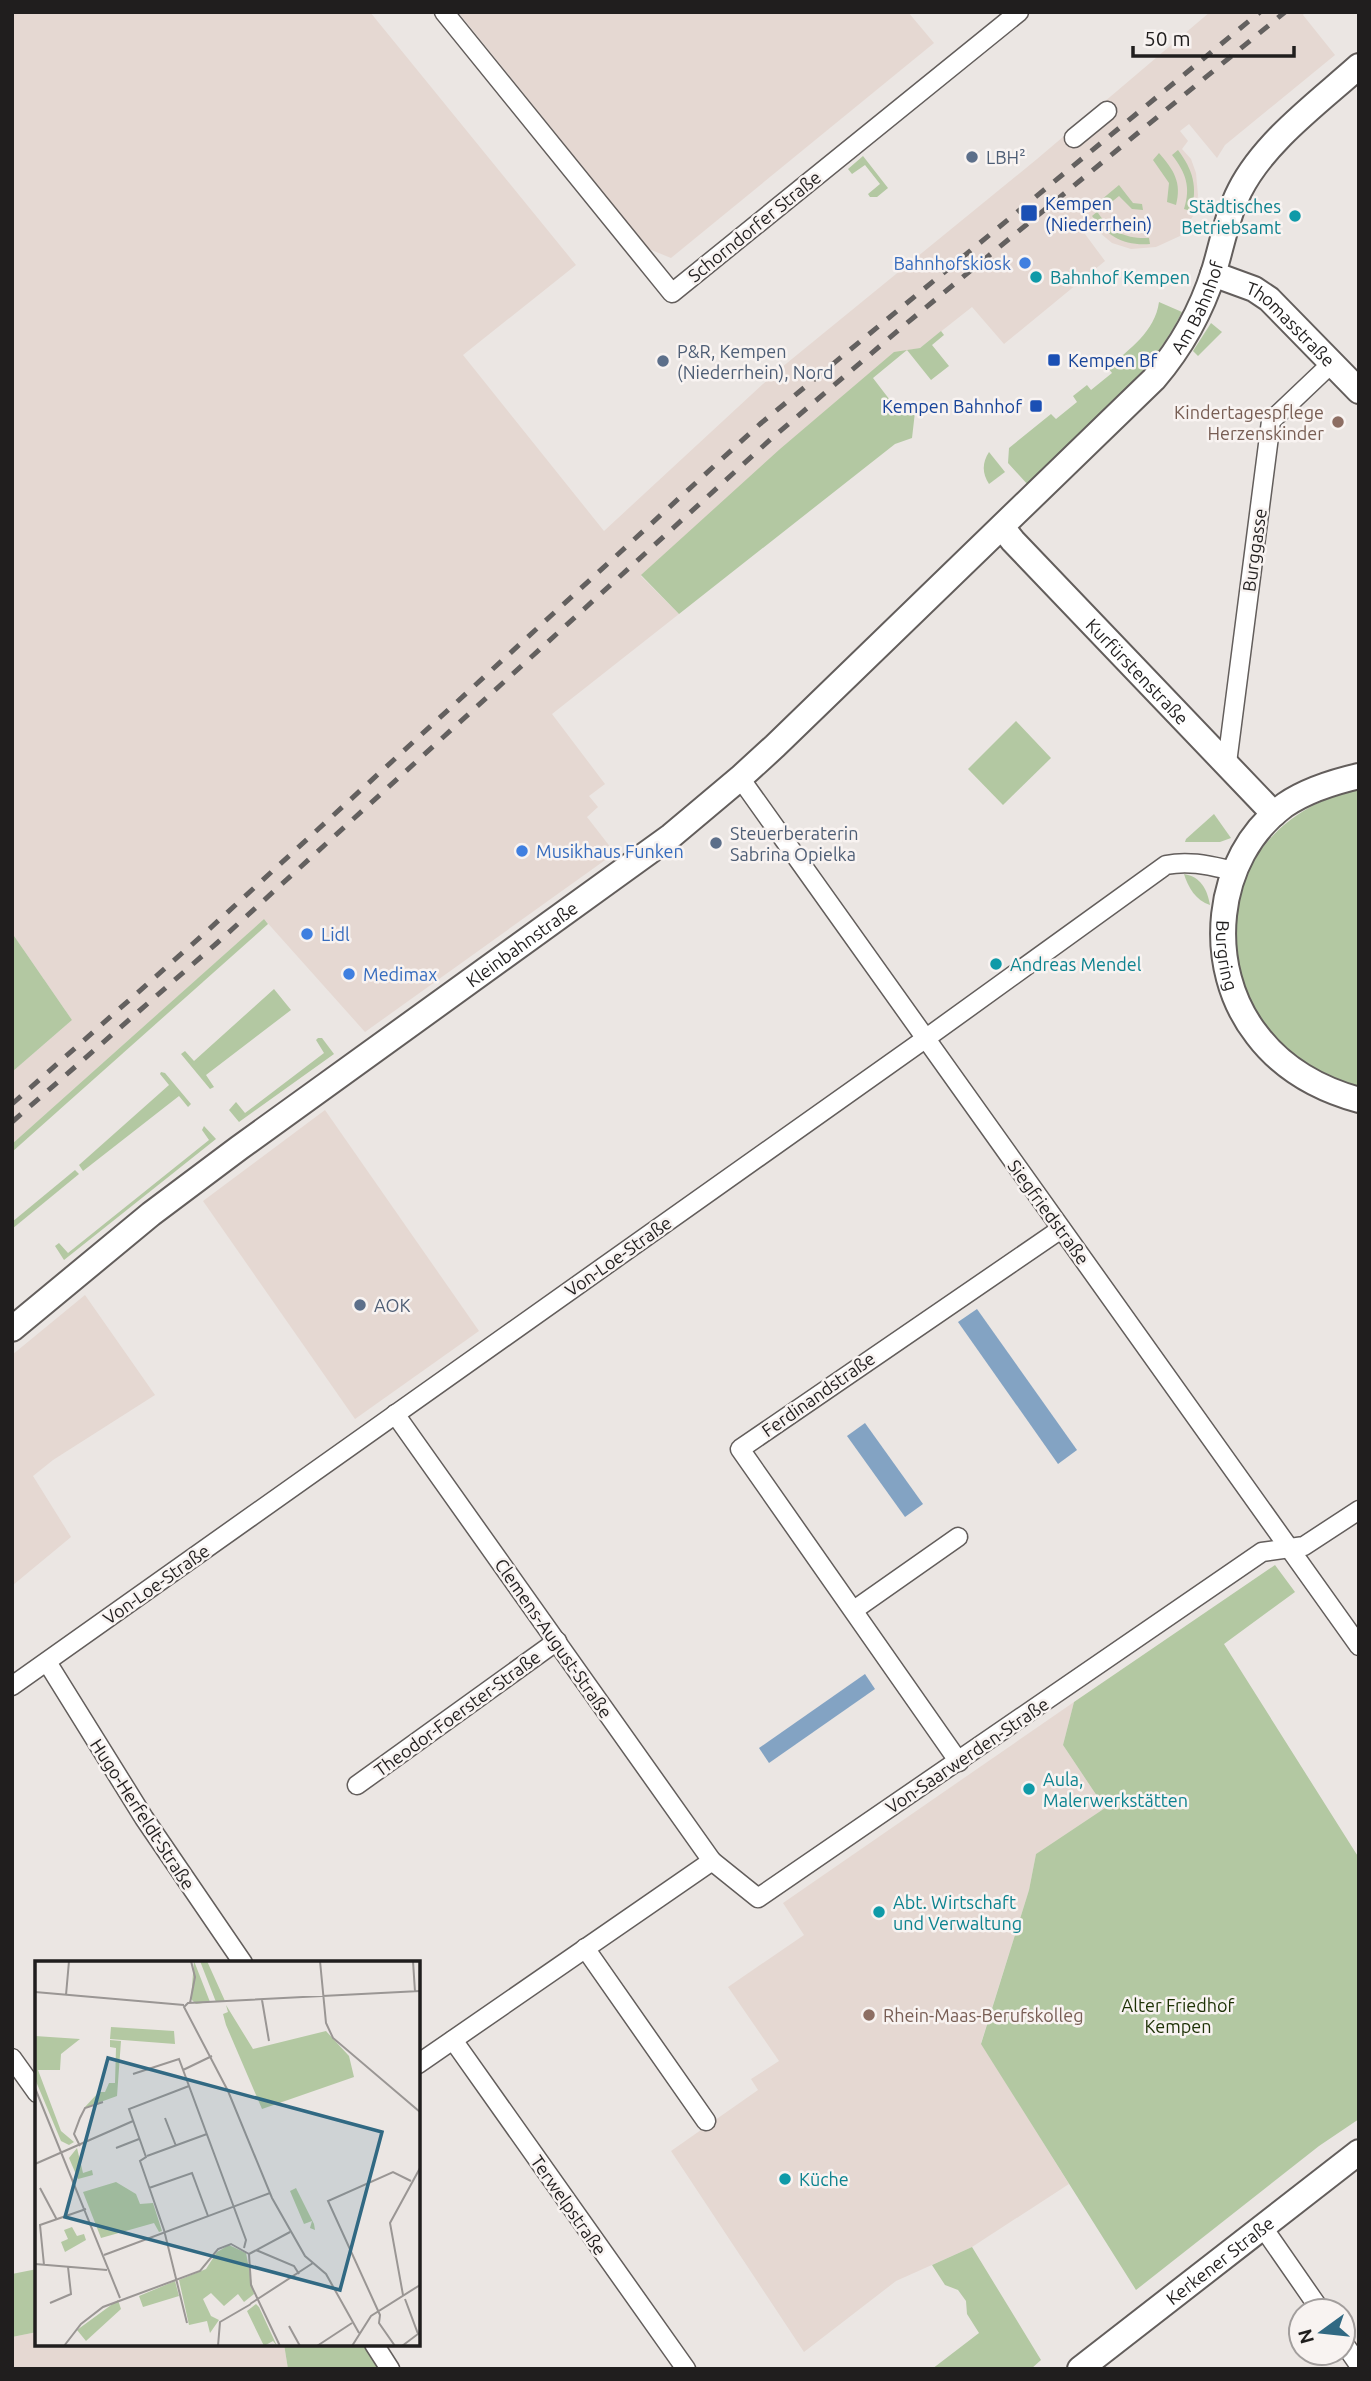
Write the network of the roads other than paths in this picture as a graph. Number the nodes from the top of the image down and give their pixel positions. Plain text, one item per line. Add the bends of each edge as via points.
1 (444, 12) edge
2 (1019, 12) edge
3 (1359, 66) edge
4 (1107, 111) dead end
5 (1074, 138) dead end
6 (1213, 274) junction
7 (1332, 363) junction
8 (1359, 391) edge
9 (1002, 527) junction
10 (1227, 763) junction
11 (1359, 776) edge
12 (740, 778) junction
13 (1274, 814) junction
14 (1234, 871) junction
15 (925, 1039) junction
16 (1359, 1100) edge
17 (1061, 1229) junction
18 (12, 1329) edge
19 (395, 1414) junction
20 (1359, 1510) edge
21 (958, 1537) dead end
22 (1290, 1548) junction
23 (854, 1610) junction
24 (557, 1641) junction
25 (1359, 1646) edge
26 (47, 1662) junction
27 (12, 1686) edge
28 (959, 1762) junction
29 (357, 1785) dead end
30 (712, 1861) junction
31 (586, 1948) junction
32 (242, 1961) edge
33 (453, 2040) junction
34 (12, 2058) edge
35 (420, 2063) edge
36 (35, 2090) edge
37 (706, 2121) dead end
38 (1359, 2152) edge
39 (1262, 2226) junction
40 (1311, 2297) edge
41 (374, 2346) edge
42 (390, 2369) edge
43 (686, 2369) edge
44 (1080, 2369) edge

1 - 2 street, Schorndorfer Straße via 672,293
3 - 6 street, Am Bahnhof via 1255,165 1240,191
4 - 5 street
6 - 7 street, Thomasstraße via 1269,299
6 - 9 street, Am Bahnhof via 1199,313 1162,370
7 - 8 street, Thomasstraße
7 - 10 street, Burggasse via 1271,421
9 - 10 street, Kurfürstenstraße
9 - 12 street, Kleinbahnstraße
10 - 13 street, Kurfürstenstraße
11 - 13 street, Burgring via 1315,789
12 - 15 street, Siegfriedstraße
12 - 18 street, Kleinbahnstraße via 618,875 151,1214
13 - 14 street, Burgring
14 - 15 street, Von-Loe-Straße via 1197,863 1166,865
14 - 16 street, Burgring via 1222,936 1229,980 1245,1018 1269,1050 1297,1073
15 - 17 street, Siegfriedstraße
15 - 19 street, Von-Loe-Straße
17 - 22 street, Siegfriedstraße
17 - 23 street, Ferdinandstraße via 740,1448
19 - 24 street, Clemens-August-Straße
19 - 26 street, Von-Loe-Straße
20 - 22 street, Von-Saarwerden-Straße via 1304,1546
21 - 23 street
22 - 25 street, Siegfriedstraße
22 - 28 street, Von-Saarwerden-Straße via 1262,1552
23 - 28 street, Ferdinandstraße
24 - 29 street, Theodor-Foerster-Straße
24 - 30 street, Clemens-August-Straße
26 - 27 street, Von-Loe-Straße
26 - 32 street, Hugo-Herfeldt-Straße via 144,1818
28 - 30 street, Von-Saarwerden-Straße via 758,1898
30 - 31 street
31 - 33 street
31 - 37 street
33 - 35 street
33 - 43 street, Terwelpstraße
34 - 36 street
38 - 39 street, Kerkener Straße
39 - 40 street
39 - 44 street, Kerkener Straße
41 - 42 street

